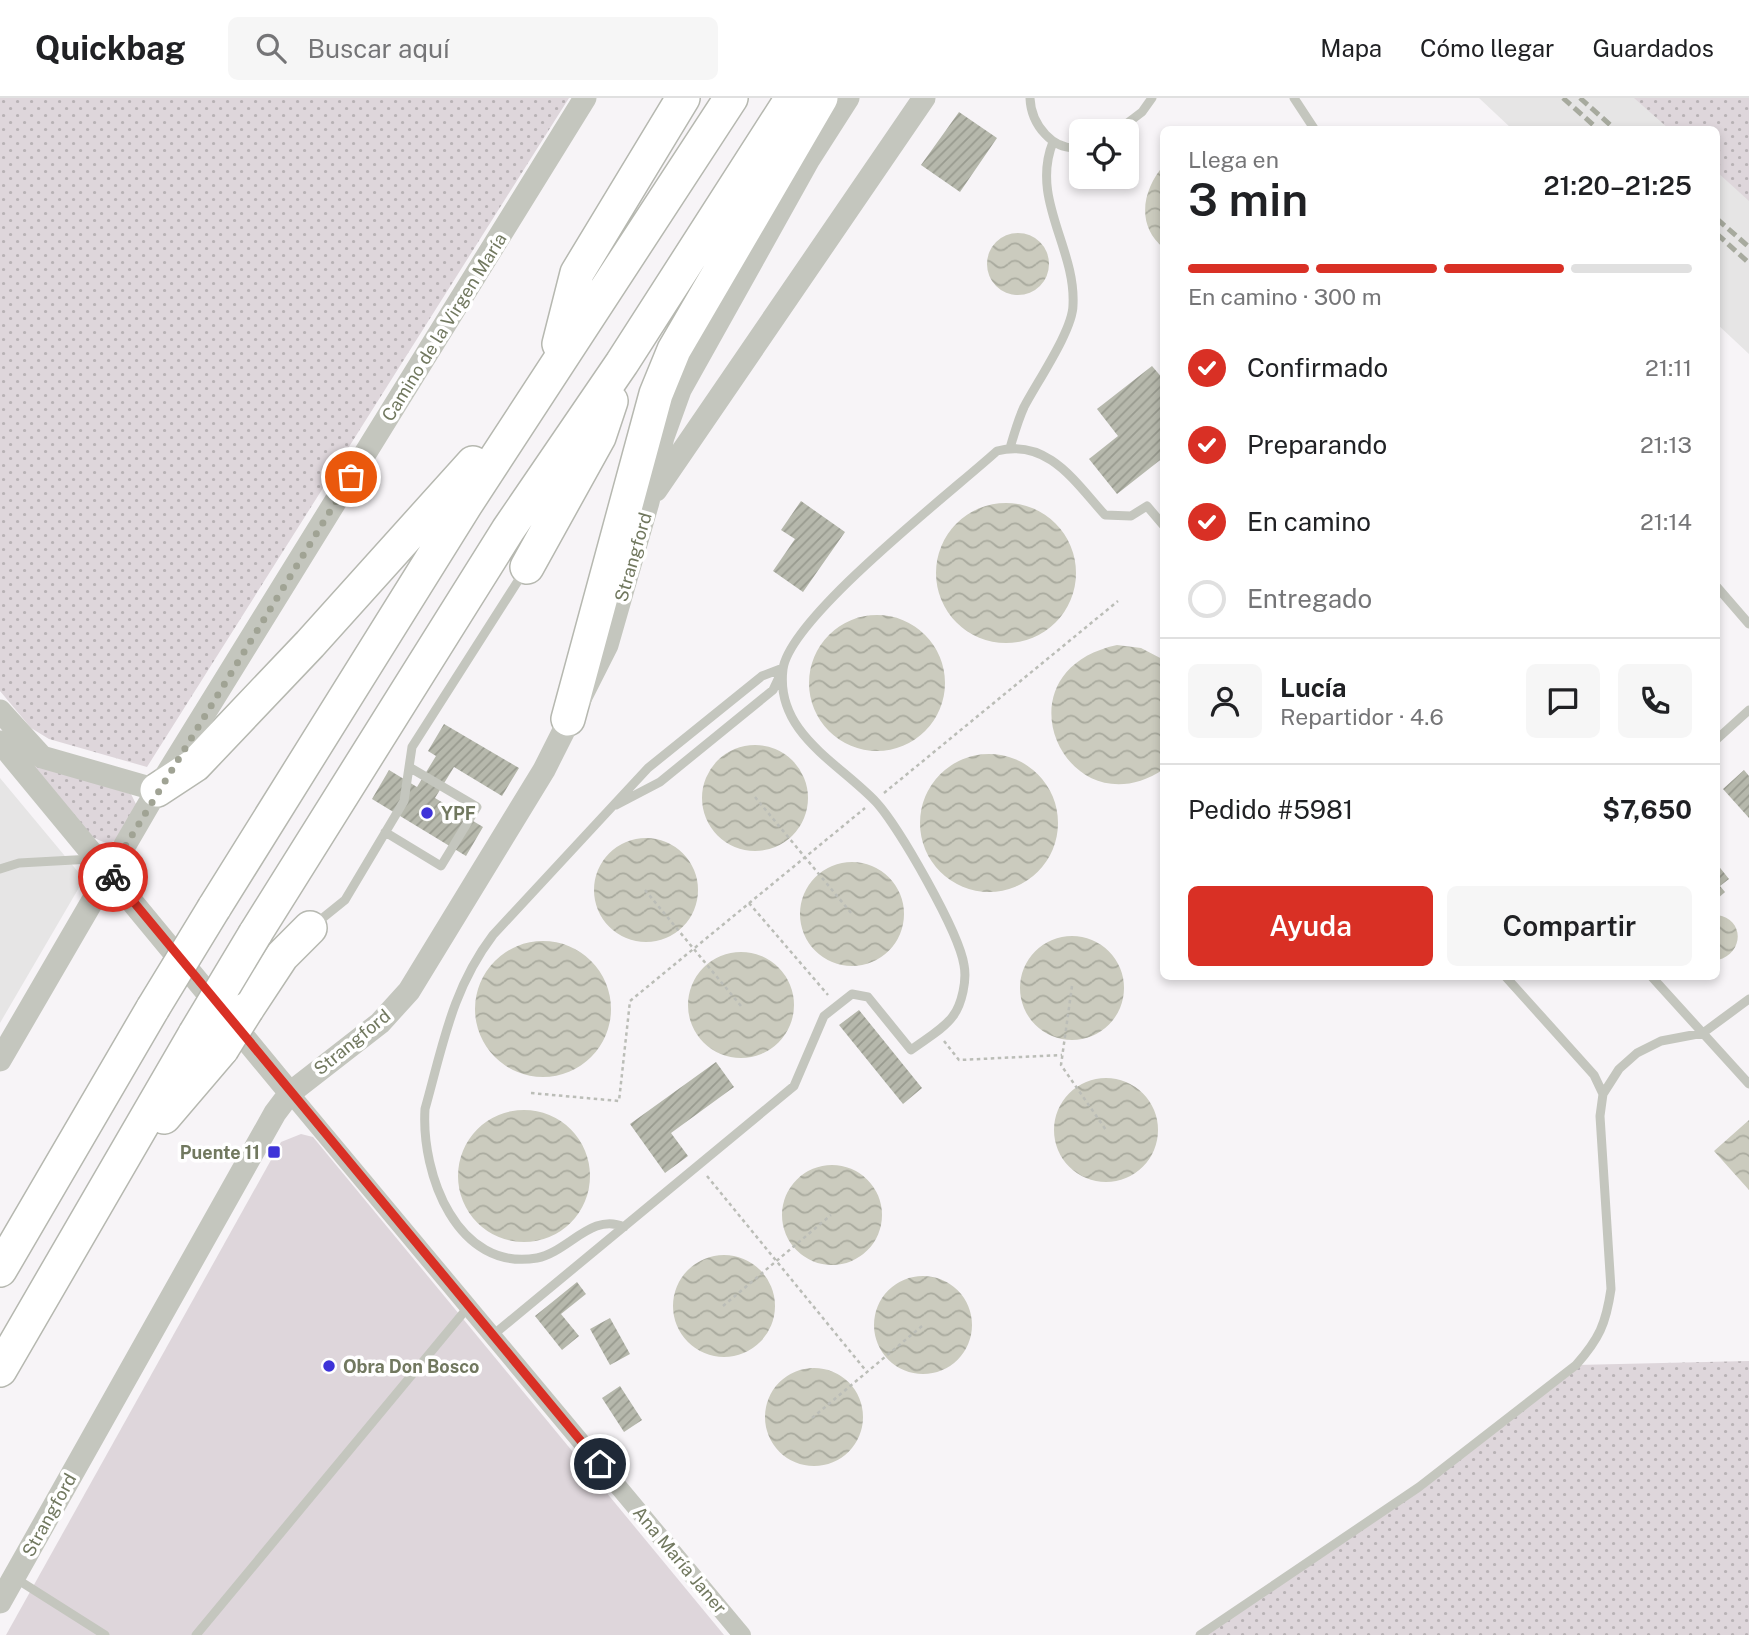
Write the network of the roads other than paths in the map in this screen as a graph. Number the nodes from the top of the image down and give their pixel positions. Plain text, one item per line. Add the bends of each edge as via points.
1 (585, 98) edge
2 (683, 98) edge
3 (731, 98) edge
4 (792, 98) edge
5 (821, 98) edge
6 (848, 98) edge
7 (924, 98) edge
8 (1030, 98) edge
9 (1152, 98) edge
10 (1294, 98) edge
11 (1133, 119) edge
12 (1312, 126) edge
13 (1053, 142) junction
14 (1069, 145) edge
15 (622, 363) junction
16 (545, 382) junction
17 (1010, 448) junction
18 (648, 502) junction
19 (1160, 521) edge
20 (527, 567) joint
21 (1720, 590) edge
22 (1749, 624) edge
23 (783, 668) junction
24 (1749, 710) edge
25 (0, 711) edge
26 (568, 719) junction
27 (1720, 735) edge
28 (0, 741) edge
29 (409, 766) junction
30 (157, 790) junction
31 (608, 809) junction
32 (385, 832) junction
33 (103, 866) junction
34 (0, 869) edge
35 (310, 928) joint
36 (1509, 980) edge
37 (1655, 980) edge
38 (1749, 999) edge
39 (1703, 1033) junction
40 (209, 1042) junction
41 (0, 1060) edge
42 (1749, 1084) edge
43 (290, 1093) junction
44 (1602, 1094) junction
45 (624, 1227) junction
46 (0, 1270) edge
47 (469, 1306) junction
48 (493, 1335) junction
49 (0, 1370) edge
50 (14, 1577) junction
51 (0, 1602) edge
52 (105, 1635) edge
53 (196, 1635) edge
54 (742, 1635) edge
55 (1200, 1635) edge

1 - 30 street, Camino de la Virgen María
2 - 16 highway via 577,273
3 - 16 highway
4 - 15 highway
5 - 26 highway via 674,350 656,394
6 - 18 street, Strangford via 686,379 663,437
7 - 18 street, Strangford
8 - 13 lane via 1039,129
9 - 11 lane
10 - 12 lane
13 - 14 lane
13 - 17 lane via 1045,189 1072,287 1072,317 1023,409
15 - 20 highway via 599,437
15 - 40 highway, bridge via 508,530 256,934
16 - 30 highway via 205,755
16 - 46 highway, bridge via 214,908
17 - 19 lane via 1040,452 1057,460 1105,515 1131,516 1147,506
17 - 23 lane via 998,451 823,604
18 - 26 street, Strangford via 607,645
20 - 29 lane via 412,747
21 - 22 lane
23 - 31 lane via 762,676 648,768
23 - 31 lane via 774,690 660,782
23 - 45 lane via 785,705 802,736 874,801 894,826 954,934 965,967 962,995 953,1017 911,1050 868,997 852,994 824,1016 794,1086
24 - 27 lane
25 - 30 street via 42,757
26 - 43 street, Strangford via 544,771 410,991 380,1023
28 - 33 street, Ana María Janer
29 - 32 lane via 404,802
29 - 32 lane via 477,807 441,866
30 - 33 street, Camino de la Virgen María
31 - 45 lane via 472,963 460,987 424,1125 444,1204 463,1234 485,1251 519,1259 540,1257 598,1224
32 - 35 lane via 340,907
33 - 34 lane via 19,863
33 - 41 street, Camino de la Virgen María
33 - 43 street, Ana María Janer
35 - 40 highway, bridge via 282,956 247,1009
36 - 44 lane via 1594,1075
37 - 39 lane
38 - 39 lane
39 - 42 lane
39 - 44 lane via 1670,1038 1637,1053
40 - 49 highway via 110,1180
43 - 47 street, Ana María Janer
43 - 50 street, Strangford via 256,1143
44 - 55 lane via 1611,1289 1597,1340 1576,1365 1419,1487
45 - 48 lane
47 - 48 street, Ana María Janer
47 - 53 lane
48 - 54 street, Ana María Janer
50 - 51 street, Strangford
50 - 52 lane

